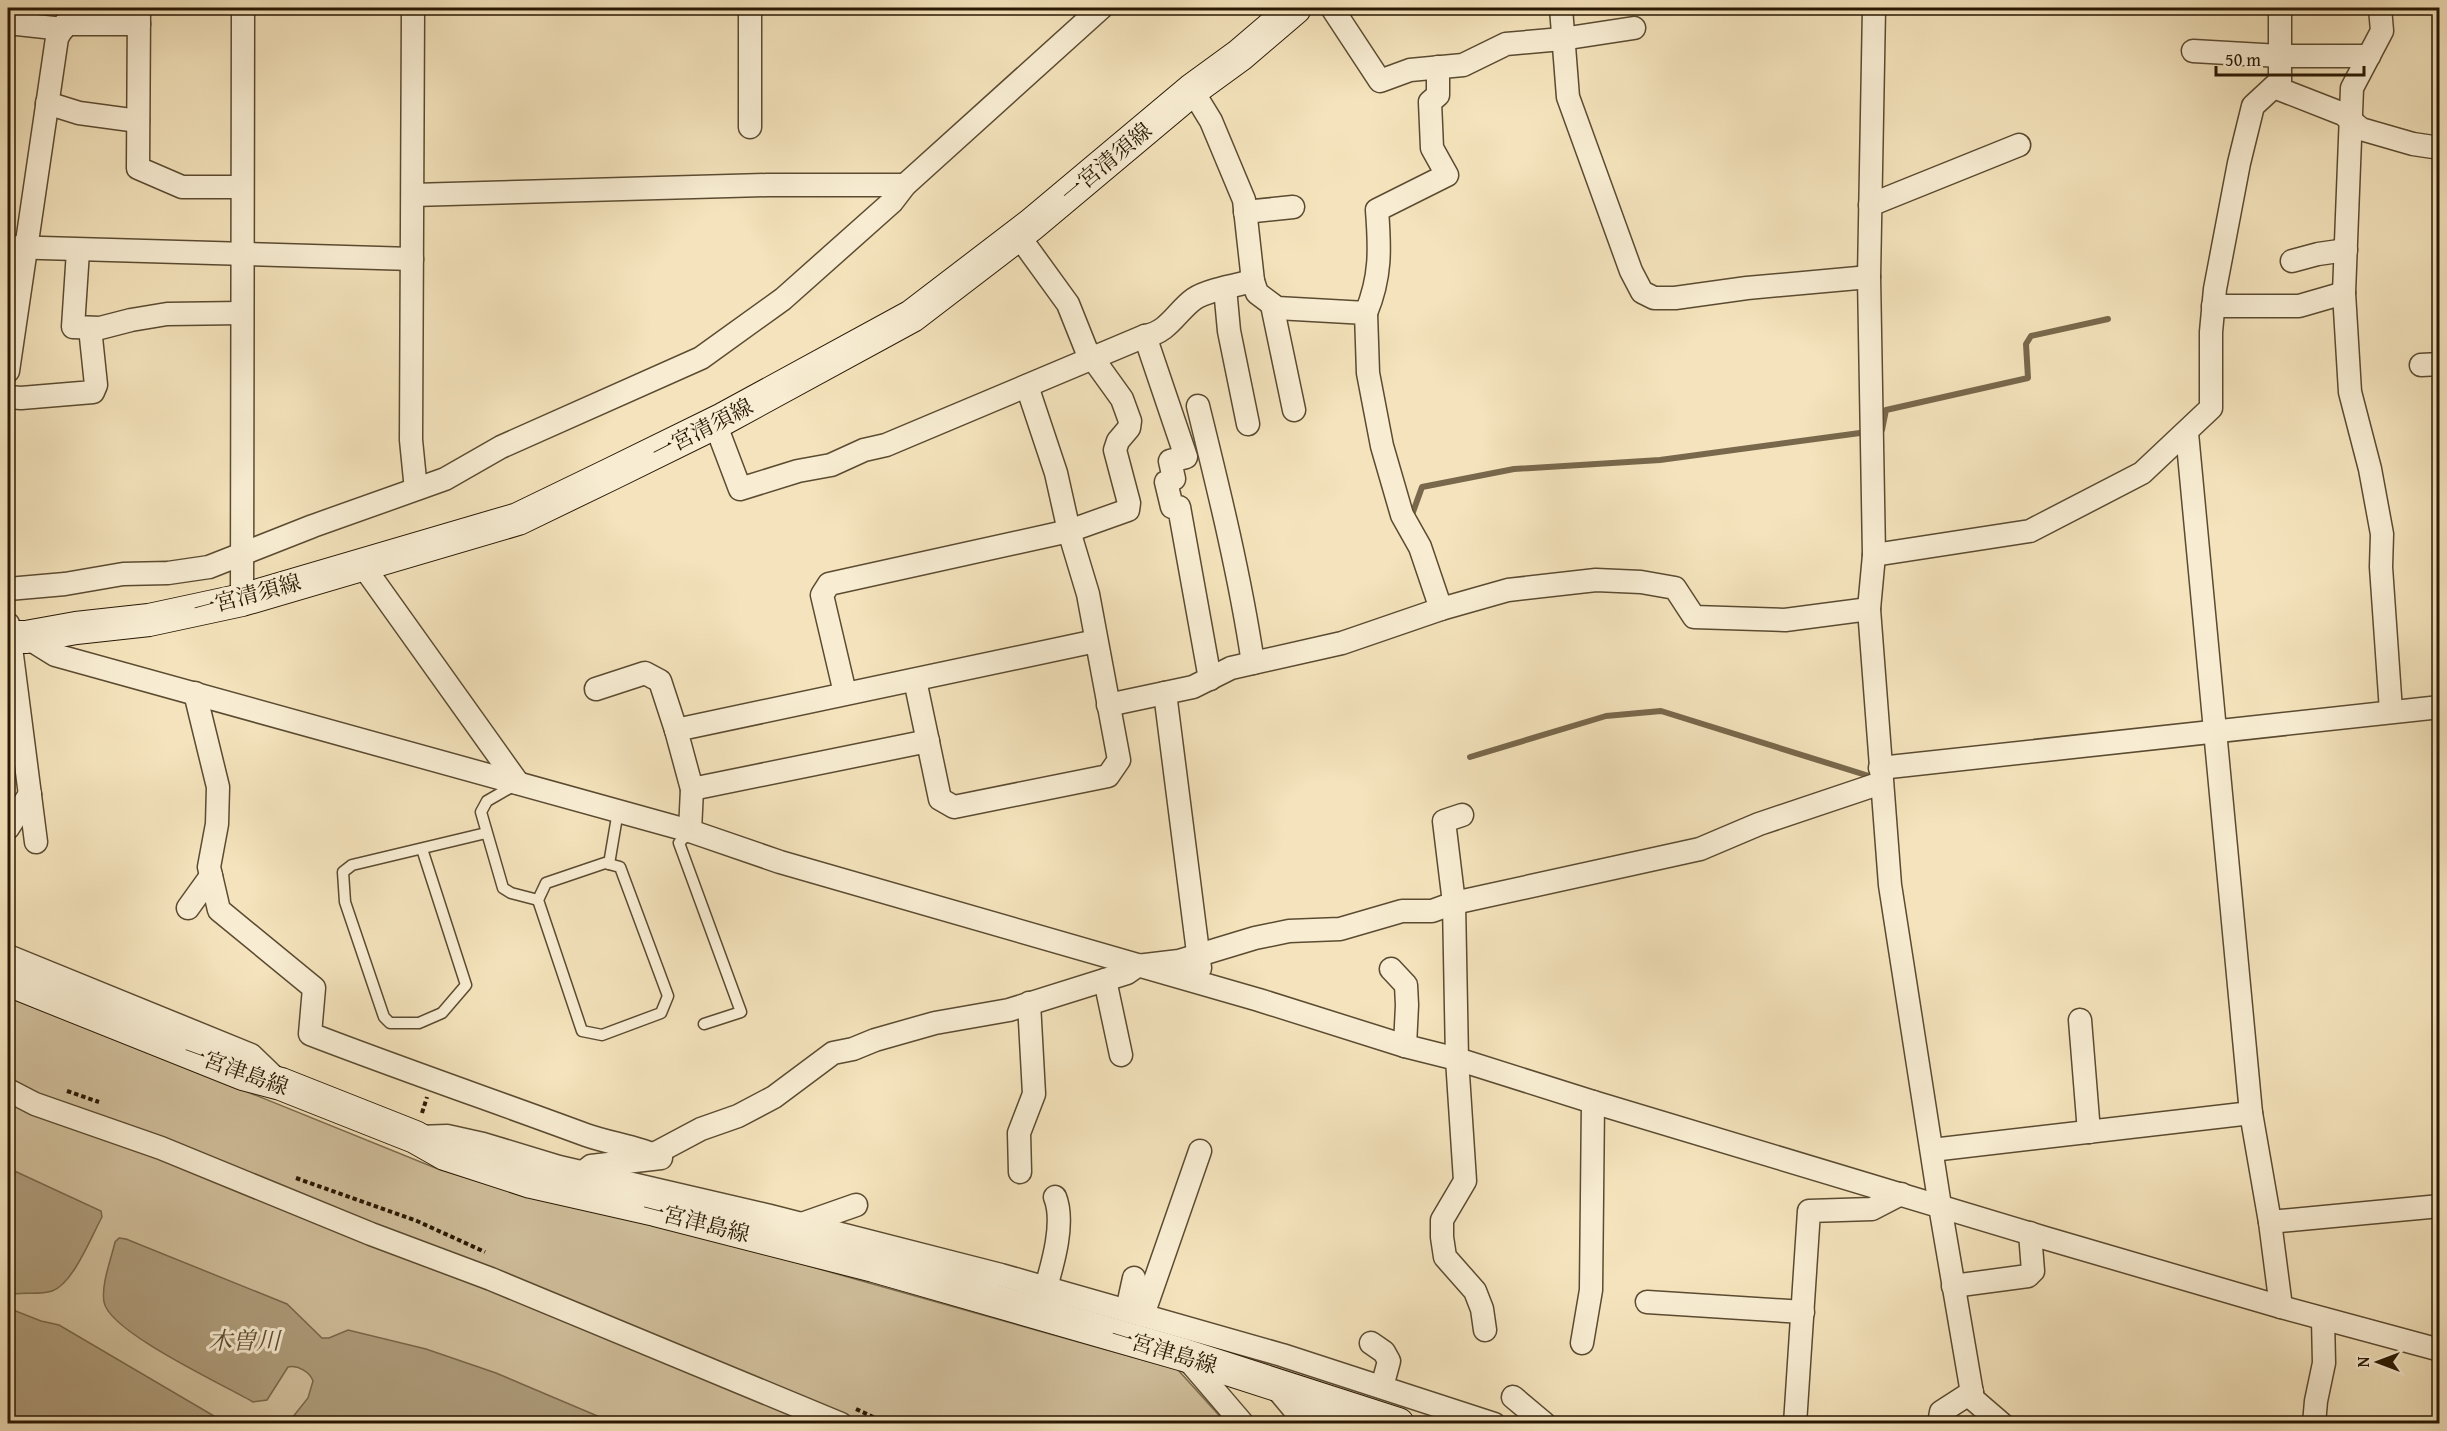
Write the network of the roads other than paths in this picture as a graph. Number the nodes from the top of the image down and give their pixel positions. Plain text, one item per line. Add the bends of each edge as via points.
1 (243, 8) edge
2 (413, 8) edge
3 (750, 8) edge
4 (1101, 8) edge
5 (1295, 8) edge
6 (1332, 8) edge
7 (1561, 8) edge
8 (1874, 8) edge
9 (2280, 8) edge
10 (2380, 8) edge
11 (139, 16) edge
12 (8, 23) edge
13 (1635, 28) dead end
14 (63, 29) junction
15 (1563, 39) junction
16 (2193, 51) dead end
17 (2280, 56) junction
18 (2369, 56) junction
19 (1438, 67) junction
20 (2274, 87) junction
21 (1192, 90) junction
22 (47, 103) junction
23 (2352, 119) junction
24 (138, 121) junction
25 (750, 127) dead end
26 (2019, 145) dead end
27 (2439, 148) edge
28 (905, 185) junction
29 (242, 187) junction
30 (413, 195) junction
31 (1870, 205) junction
32 (1293, 207) dead end
33 (1245, 212) junction
34 (1018, 235) junction
35 (16, 248) edge
36 (2346, 250) junction
37 (78, 251) junction
38 (242, 254) junction
39 (412, 259) junction
40 (2292, 261) dead end
41 (1869, 277) junction
42 (1253, 281) junction
43 (1226, 288) junction
44 (2344, 293) junction
45 (1272, 305) junction
46 (2213, 306) junction
47 (242, 313) junction
48 (1366, 313) junction
49 (90, 328) junction
50 (1145, 336) junction
51 (1093, 360) junction
52 (8, 371) edge
53 (1027, 386) junction
54 (8, 397) edge
55 (1198, 406) dead end
56 (1294, 410) dead end
57 (715, 423) junction
58 (1248, 424) dead end
59 (2187, 433) junction
60 (418, 488) junction
61 (1069, 531) junction
62 (242, 555) junction
63 (1875, 555) junction
64 (362, 563) junction
65 (8, 589) edge
66 (242, 600) junction
67 (1441, 609) junction
68 (1869, 609) junction
69 (13, 634) edge
70 (1096, 641) junction
71 (1253, 663) junction
72 (1210, 679) junction
73 (915, 680) junction
74 (596, 689) dead end
75 (195, 693) junction
76 (845, 693) junction
77 (1165, 693) junction
78 (1108, 705) junction
79 (2439, 707) edge
80 (2391, 711) junction
81 (676, 730) junction
82 (2216, 730) junction
83 (928, 741) junction
84 (1881, 776) junction
85 (518, 783) junction
86 (692, 789) junction
87 (30, 794) junction
88 (618, 811) junction
89 (1462, 815) dead end
90 (8, 828) edge
91 (690, 831) junction
92 (486, 833) junction
93 (36, 843) dead end
94 (422, 849) junction
95 (609, 864) junction
96 (211, 876) junction
97 (538, 900) junction
98 (1454, 903) junction
99 (188, 908) dead end
100 (1198, 955) junction
101 (8, 956) edge
102 (1137, 966) junction
103 (1391, 969) dead end
104 (8, 980) edge
105 (1105, 980) junction
106 (1202, 984) junction
107 (1029, 1003) junction
108 (2080, 1020) dead end
109 (704, 1024) dead end
110 (1405, 1046) junction
111 (1121, 1055) dead end
112 (1457, 1059) junction
113 (281, 1084) junction
114 (8, 1090) edge
115 (1593, 1102) junction
116 (2251, 1113) junction
117 (2089, 1132) junction
118 (415, 1137) junction
119 (1932, 1150) junction
120 (1200, 1151) dead end
121 (654, 1154) junction
122 (582, 1172) junction
123 (1020, 1172) dead end
124 (1901, 1194) junction
125 (1055, 1197) dead end
126 (856, 1205) dead end
127 (1940, 1206) junction
128 (2439, 1206) edge
129 (2270, 1222) junction
130 (799, 1225) junction
131 (2030, 1233) junction
132 (1134, 1278) dead end
133 (1953, 1286) junction
134 (1046, 1287) junction
135 (1647, 1302) dead end
136 (2281, 1307) junction
137 (1803, 1312) junction
138 (1135, 1313) junction
139 (2323, 1319) junction
140 (1485, 1330) dead end
141 (1371, 1343) dead end
142 (1582, 1343) dead end
143 (2439, 1350) edge
144 (1184, 1355) junction
145 (1274, 1384) junction
146 (1382, 1388) junction
147 (1972, 1392) junction
148 (1513, 1397) dead end
149 (1936, 1415) edge
150 (1990, 1419) edge
151 (841, 1424) edge
152 (1243, 1424) edge
153 (1336, 1424) edge
154 (1398, 1424) edge
155 (1494, 1424) edge
156 (1545, 1424) edge
157 (1795, 1424) edge
158 (2314, 1424) edge

1 - 29 street
2 - 30 street
3 - 25 street
4 - 28 street
5 - 21 main road, 一宮清須線 via 1240,56
6 - 19 street via 1380,81 1410,70
7 - 15 street
8 - 31 street
9 - 17 street
10 - 18 street via 2382,31
11 - 14 street via 65,24
11 - 24 street
12 - 14 street
13 - 15 street
14 - 22 street via 57,39
15 - 19 street via 1506,44 1462,65
15 - 41 street via 1568,97 1630,271 1642,292 1654,298 1675,298
16 - 17 street
17 - 18 street
17 - 20 street via 2280,81
18 - 23 street via 2352,88
19 - 48 street via 1438,95 1430,102 1432,148 1447,175 1377,210 1379,268
20 - 23 street
20 - 46 street via 2253,106
21 - 33 street via 1228,157
21 - 34 main road, 一宮清須線
22 - 24 street via 79,113
22 - 35 street
23 - 27 street via 2361,129
23 - 36 street
24 - 29 street via 138,168 182,187
26 - 31 street
28 - 30 street via 766,184
28 - 60 street via 892,202 783,299 701,358 501,447 445,479
29 - 38 street
30 - 39 street
31 - 41 street
32 - 33 street
33 - 42 street
34 - 51 street via 1068,304
34 - 57 main road, 一宮清須線 via 912,316
35 - 37 street
35 - 52 street
36 - 40 street
36 - 44 street
37 - 38 street
37 - 49 street via 73,327
38 - 39 street
38 - 47 street
39 - 60 street via 411,440
41 - 63 street
42 - 43 street
42 - 45 street via 1257,293
43 - 50 street via 1195,298 1169,324 1154,335
43 - 58 street via 1229,331
44 - 46 street via 2299,306
44 - 80 street via 2350,392 2382,534
45 - 48 street
45 - 56 street
46 - 59 street via 2211,408
47 - 49 street via 166,314
47 - 62 street
48 - 67 street via 1368,373 1382,446 1402,515 1420,547
49 - 54 street via 96,385 93,392
50 - 51 street
50 - 72 street via 1186,457 1170,461 1174,479 1166,482 1172,507 1179,507
51 - 53 street
51 - 61 street via 1122,399 1130,421 1115,450 1129,503 1128,510
53 - 57 street via 886,446 740,489
53 - 61 street via 1056,473
55 - 71 street via 1223,507
57 - 64 main road, 一宮清須線 via 518,519
59 - 63 street via 2142,473 2030,531
59 - 82 street
60 - 62 street
61 - 70 street via 1088,594
61 - 76 street via 829,584 822,595
62 - 65 street via 209,567 168,573 123,574
62 - 66 street
63 - 68 street
64 - 66 main road, 一宮清須線
64 - 85 street
66 - 69 main road, 一宮清須線 via 149,620
67 - 68 street via 1508,591 1596,580 1675,588 1694,617 1785,620
67 - 71 street via 1342,643
68 - 84 street
69 - 75 street via 55,655
69 - 87 street
70 - 73 street
70 - 78 street
71 - 72 street
72 - 77 street
73 - 76 street
73 - 83 street
74 - 81 street via 645,673 653,677 660,681
75 - 85 street
75 - 96 street via 218,787
76 - 81 street
77 - 78 street
77 - 100 street
78 - 83 street via 1119,760 1108,776 965,805 954,807 940,799
79 - 80 street
80 - 82 street
81 - 86 street
82 - 84 street
82 - 116 street
83 - 86 street
84 - 98 street via 1700,849
84 - 119 street via 1890,885
85 - 88 street
85 - 92 lane via 487,801 482,812
86 - 91 street
87 - 90 street
87 - 93 street
88 - 91 street
88 - 95 lane
89 - 98 street via 1444,821
91 - 102 street via 780,862
91 - 109 lane via 679,843 741,1012
92 - 94 lane
92 - 97 lane via 503,888
94 - 94 lane via 466,985 442,1012 419,1023 390,1023 384,1017 345,902 343,872 352,865
95 - 97 lane via 546,884
95 - 97 lane via 620,867 668,996 661,1013 602,1035 582,1031
96 - 99 street
96 - 121 street via 219,910 314,988 310,1034 597,1139
98 - 100 street via 1432,911 1402,911 1340,929 1289,931
98 - 112 street
100 - 102 street
100 - 106 street
101 - 113 street via 251,1055
102 - 105 street via 1127,974
102 - 106 street
103 - 110 street via 1406,985
104 - 113 main road, 一宮津島線 via 243,1074
105 - 107 street
105 - 111 street
106 - 110 street
107 - 121 street via 934,1023 833,1053 774,1097
107 - 123 street via 1034,1094 1019,1133
108 - 117 street
110 - 112 street
112 - 115 street
112 - 140 street via 1464,1181 1443,1220 1442,1237 1445,1257 1475,1291
113 - 118 main road, 一宮津島線
114 - 151 street via 35,1104 161,1148 491,1279
115 - 124 street
115 - 142 street via 1591,1290
116 - 117 street
116 - 129 street
117 - 119 street
118 - 122 street via 447,1136
118 - 144 main road, 一宮津島線 via 445,1154 531,1182 874,1266
119 - 127 street
120 - 138 street
121 - 122 street via 661,1158 591,1166
122 - 130 street
124 - 127 street
124 - 137 street via 1872,1209 1809,1211
125 - 134 street via 1059,1206 1055,1257
126 - 130 street
127 - 131 street
127 - 133 street
128 - 129 street
129 - 136 street
130 - 134 street
131 - 133 street via 2033,1271 2028,1276
131 - 136 street
132 - 138 street
133 - 147 street
134 - 138 street
135 - 137 street
136 - 139 street
137 - 157 street
138 - 146 street
139 - 143 street
139 - 158 street via 2324,1363
141 - 146 street via 1389,1361
144 - 145 main road, 一宮津島線
144 - 152 street
145 - 153 street via 1293,1408
145 - 154 main road, 一宮津島線
146 - 155 street
147 - 149 street
147 - 150 street via 1973,1399
148 - 156 street

